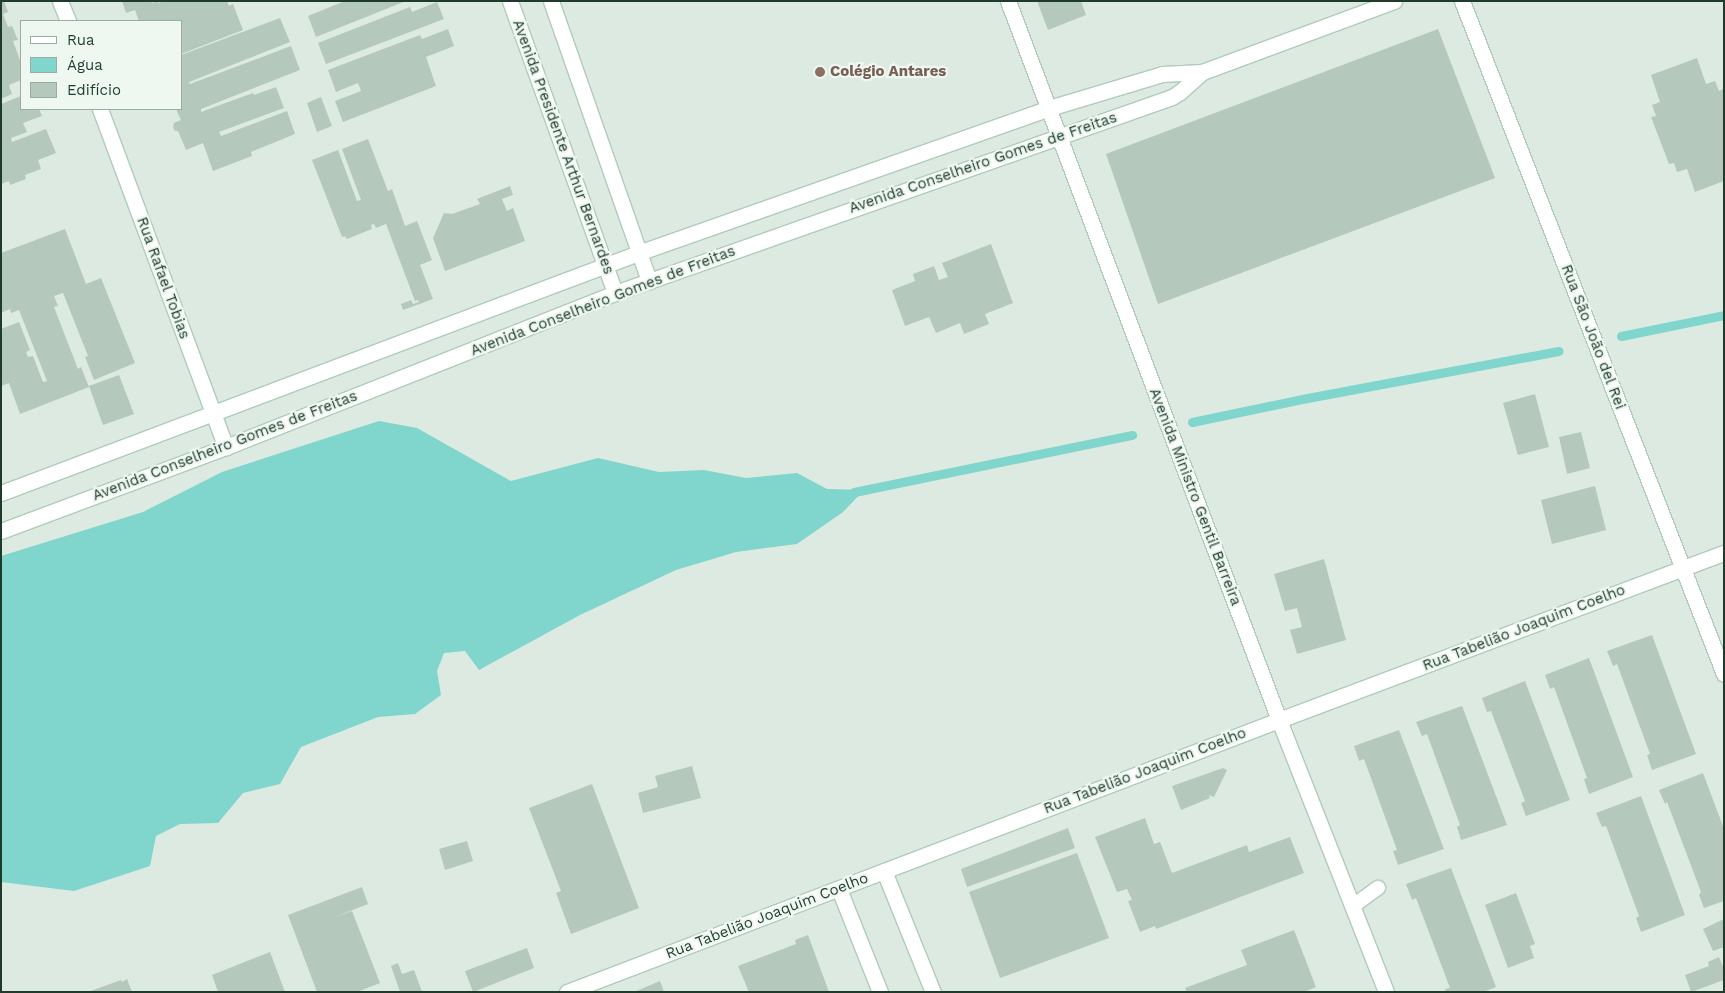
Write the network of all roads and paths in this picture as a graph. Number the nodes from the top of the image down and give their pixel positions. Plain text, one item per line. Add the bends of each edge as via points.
1 (60, 1) edge
2 (510, 1) edge
3 (551, 1) edge
4 (1008, 1) edge
5 (1394, 1) edge
6 (1462, 1) edge
7 (68, 20) edge
8 (1202, 72) junction
9 (1049, 108) junction
10 (100, 110) edge
11 (1058, 136) junction
12 (638, 253) junction
13 (606, 267) junction
14 (649, 281) junction
15 (615, 294) junction
16 (214, 414) junction
17 (226, 447) junction
18 (1, 493) edge
19 (1, 531) edge
20 (1724, 553) edge
21 (1684, 568) junction
22 (1724, 674) edge
23 (1279, 720) junction
24 (884, 870) junction
25 (1378, 888) dead end
26 (839, 889) junction
27 (1353, 906) junction
28 (567, 992) edge
29 (880, 992) edge
30 (933, 992) edge
31 (1386, 992) edge

1 - 7 street
2 - 13 street, Avenida Presidente Arthur Bernardes
3 - 12 street
4 - 9 street, Avenida Ministro Gentil Barreira
5 - 8 street, Avenida Conselheiro Gomes de Freitas
6 - 21 street, Rua São João del Rei
8 - 9 street, Avenida Conselheiro Gomes de Freitas via 1162,74
8 - 11 street, Avenida Conselheiro Gomes de Freitas via 1172,97
9 - 11 street, Avenida Ministro Gentil Barreira
9 - 12 street, Avenida Conselheiro Gomes de Freitas
10 - 16 street, Rua Rafael Tobias
11 - 14 street, Avenida Conselheiro Gomes de Freitas
11 - 23 street, Avenida Ministro Gentil Barreira
12 - 13 street, Avenida Conselheiro Gomes de Freitas
12 - 14 street
13 - 15 street, Avenida Presidente Arthur Bernardes
13 - 16 street, Avenida Conselheiro Gomes de Freitas
14 - 15 street, Avenida Conselheiro Gomes de Freitas
15 - 17 street, Avenida Conselheiro Gomes de Freitas
16 - 17 street, Rua Rafael Tobias
16 - 18 street, Avenida Conselheiro Gomes de Freitas
17 - 19 street, Avenida Conselheiro Gomes de Freitas
20 - 21 street, Rua Tabelião Joaquim Coelho
21 - 22 street, Rua São João del Rei
21 - 23 street, Rua Tabelião Joaquim Coelho
23 - 24 street, Rua Tabelião Joaquim Coelho
23 - 27 street, Avenida Ministro Gentil Barreira
24 - 26 street, Rua Tabelião Joaquim Coelho
24 - 30 street
25 - 27 lane
26 - 28 street, Rua Tabelião Joaquim Coelho
26 - 29 street
27 - 31 street, Avenida Ministro Gentil Barreira

